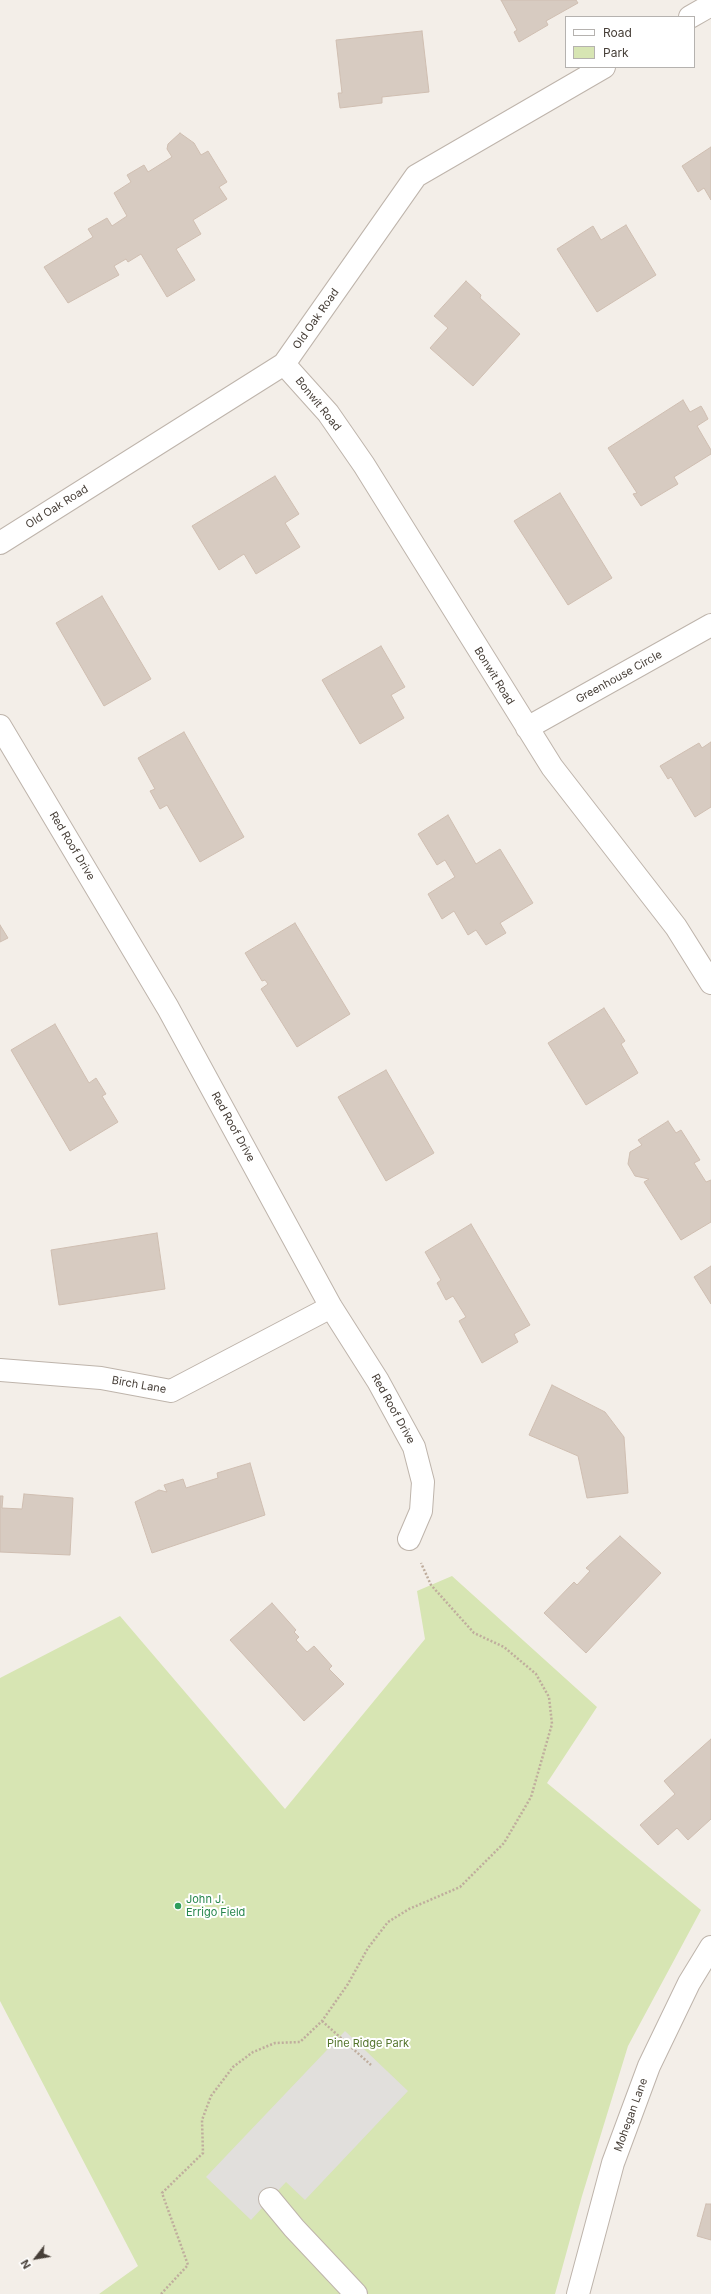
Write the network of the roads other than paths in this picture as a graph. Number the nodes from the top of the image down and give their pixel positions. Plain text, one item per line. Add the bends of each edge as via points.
1 (711, 4) edge
2 (692, 16) edge
3 (602, 68) edge
4 (284, 364) junction
5 (0, 543) edge
6 (711, 625) edge
7 (0, 726) edge
8 (527, 728) junction
9 (711, 984) edge
10 (331, 1307) junction
11 (0, 1370) edge
12 (409, 1539) road end
13 (711, 1946) edge
14 (270, 2199) dead end
15 (356, 2294) edge
16 (578, 2294) edge

1 - 2 street
3 - 4 street, Old Oak Road via 416,176
4 - 5 street, Old Oak Road
4 - 8 street, Bonwit Road via 328,414 364,465
6 - 8 street, Greenhouse Circle
7 - 10 street, Red Roof Drive via 168,1008
8 - 9 street, Bonwit Road via 552,767 676,927
10 - 11 street, Birch Lane via 170,1391 101,1378
10 - 12 street, Red Roof Drive via 378,1381 414,1447 423,1482 421,1511
13 - 16 street, Mohegan Lane via 689,1983 649,2066 613,2163
14 - 15 street

